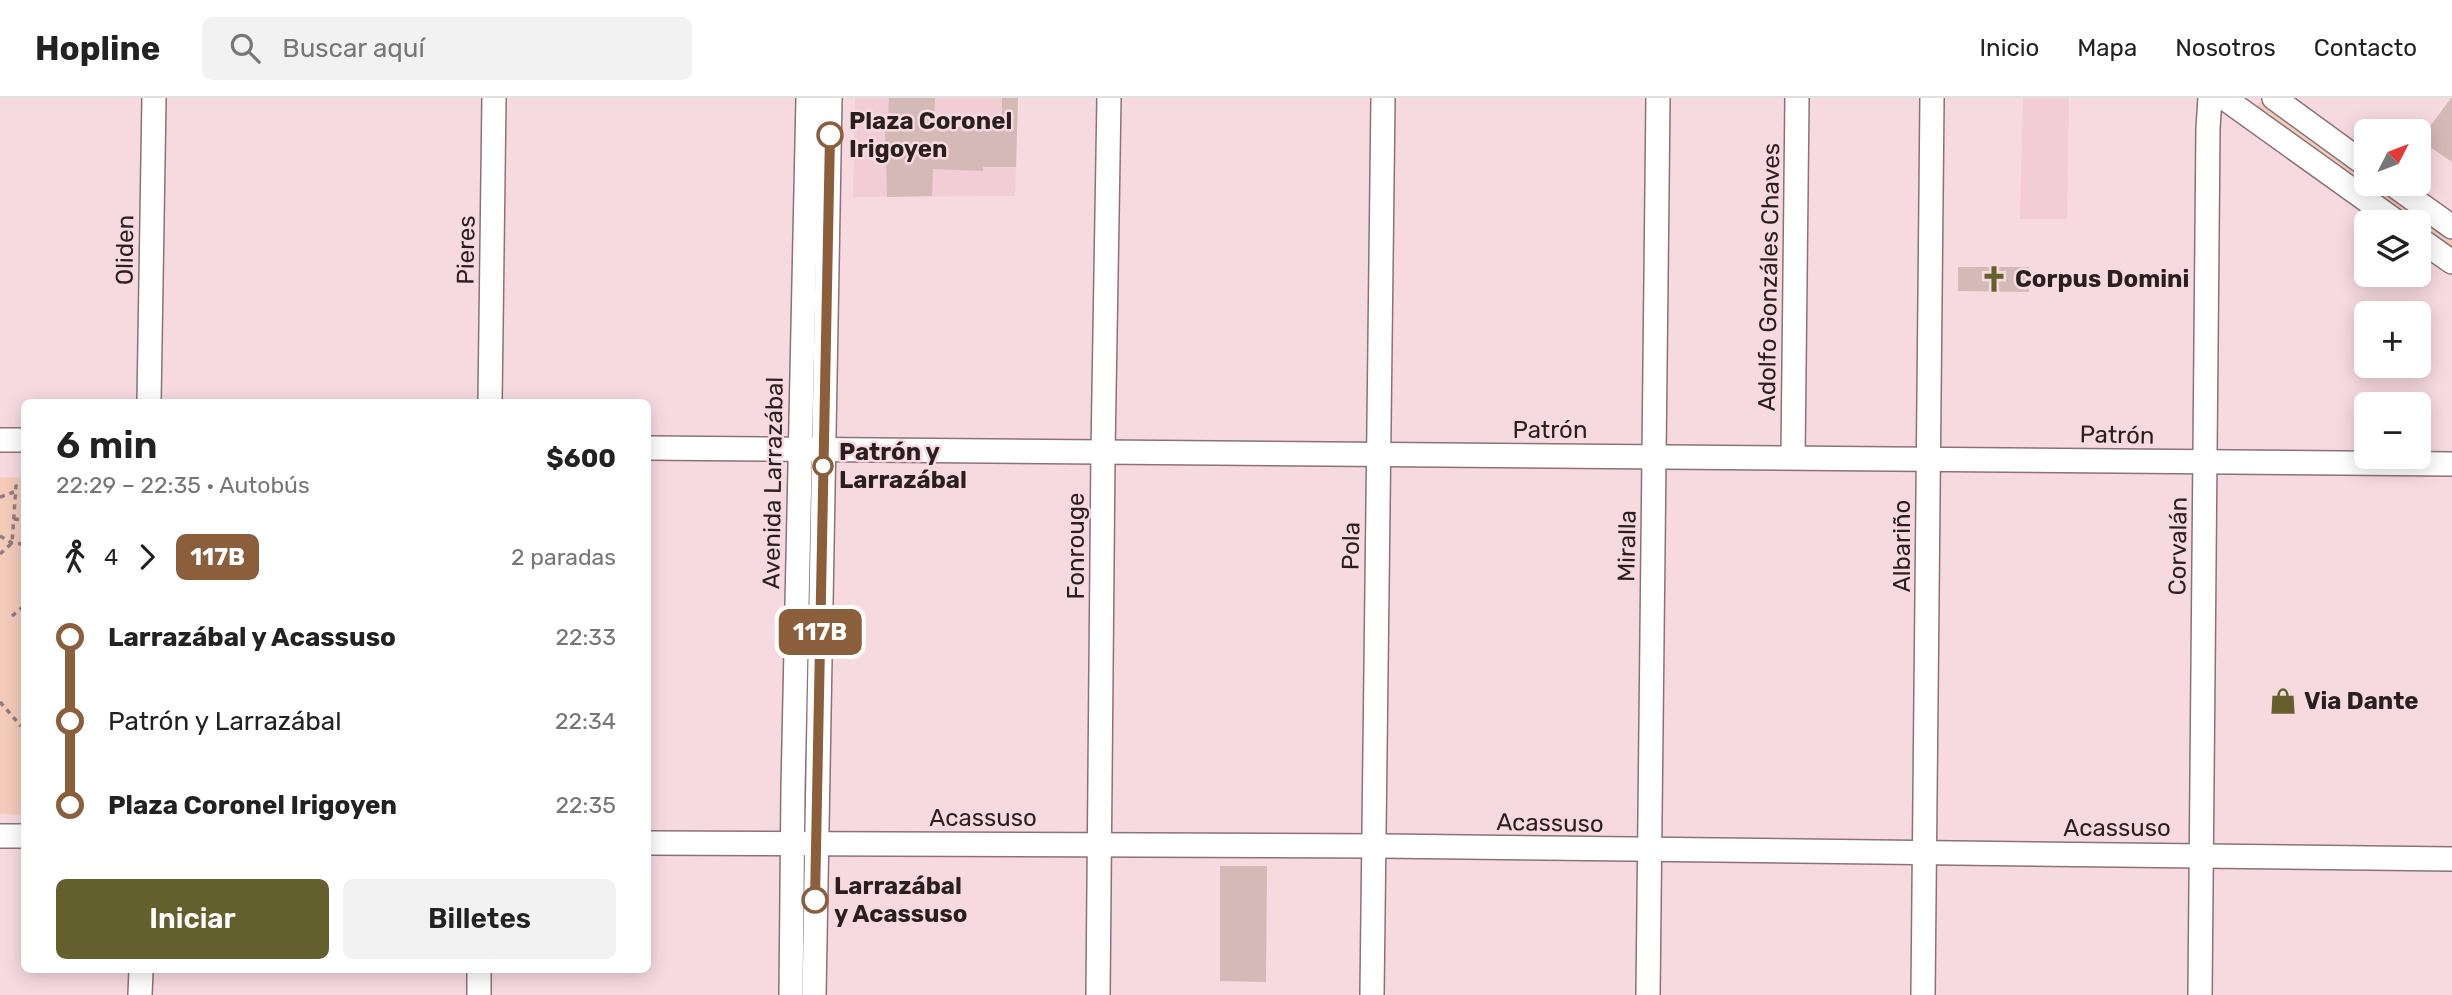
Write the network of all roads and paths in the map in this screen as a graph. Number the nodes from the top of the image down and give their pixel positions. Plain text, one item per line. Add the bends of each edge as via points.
1 (155, 98) edge
2 (494, 98) edge
3 (808, 98) edge
4 (830, 98) edge
5 (1109, 98) edge
6 (1383, 98) edge
7 (1658, 98) edge
8 (1797, 98) edge
9 (1932, 98) edge
10 (2210, 98) edge
11 (2224, 98) edge
12 (2274, 98) edge
13 (2242, 111) junction
14 (2208, 124) junction
15 (2354, 156) edge
16 (2409, 196) edge
17 (2380, 210) edge
18 (2452, 227) edge
19 (2431, 247) edge
20 (2452, 262) edge
21 (149, 399) edge
22 (490, 399) edge
23 (0, 440) edge
24 (21, 440) edge
25 (651, 448) edge
26 (800, 449) junction
27 (824, 450) junction
28 (1103, 452) junction
29 (1378, 455) junction
30 (1655, 457) junction
31 (1793, 457) junction
32 (1929, 459) junction
33 (2205, 462) junction
34 (2452, 464) edge
35 (21, 487) edge
36 (15, 491) junction
37 (0, 497) edge
38 (15, 519) junction
39 (21, 520) edge
40 (0, 536) edge
41 (12, 543) junction
42 (21, 544) edge
43 (0, 554) edge
44 (21, 608) edge
45 (12, 616) dead end
46 (0, 702) edge
47 (21, 726) dead end
48 (0, 836) edge
49 (21, 836) edge
50 (804, 842) junction
51 (651, 843) edge
52 (1100, 845) junction
53 (1374, 846) junction
54 (1650, 850) junction
55 (1925, 853) junction
56 (2201, 855) junction
57 (2452, 859) edge
58 (141, 973) edge
59 (479, 973) edge
60 (140, 995) edge
61 (479, 995) edge
62 (790, 995) edge
63 (814, 995) edge
64 (1098, 995) edge
65 (1372, 995) edge
66 (1648, 995) edge
67 (1923, 995) edge
68 (2200, 995) edge

1 - 21 street, Oliden
2 - 22 street, Pieres
3 - 26 street, Avenida Larrazábal
4 - 27 street, Avenida Larrazábal
5 - 28 street, Fonrouge
6 - 29 street, Pola
7 - 30 street, Miralla
8 - 31 street, Adolfo Gonzáles Chaves
9 - 32 street, Albariño
10 - 14 street, Corvalán
11 - 13 street
12 - 15 street
13 - 14 street via 2224,113
13 - 17 street
14 - 33 street, Corvalán
16 - 18 street
19 - 20 street
23 - 24 street
25 - 26 street, Patrón
26 - 27 street, Patrón
26 - 50 street, Avenida Larrazábal
27 - 28 street, Patrón
27 - 50 street, Avenida Larrazábal
28 - 29 street, Patrón
28 - 52 street, Fonrouge
29 - 30 street, Patrón
29 - 53 street, Pola
30 - 31 street, Patrón
30 - 54 street, Miralla
31 - 32 street, Patrón
32 - 33 street, Patrón
32 - 55 street, Albariño
33 - 34 street, Patrón
33 - 56 street, Corvalán
35 - 36 path
36 - 37 path
36 - 38 path
38 - 39 path
38 - 41 path
40 - 41 path
41 - 42 path
41 - 43 path
44 - 45 path
46 - 47 path
48 - 49 street
50 - 51 street, Acassuso
50 - 52 street, Acassuso
50 - 62 street, Avenida Larrazábal
50 - 63 street, Avenida Larrazábal
52 - 53 street, Acassuso
52 - 64 street, Fonrouge
53 - 54 street, Acassuso
53 - 65 street, Pola
54 - 55 street, Acassuso
54 - 66 street, Miralla
55 - 56 street, Acassuso
55 - 67 street, Albariño
56 - 57 street, Acassuso
56 - 68 street, Corvalán
58 - 60 street
59 - 61 street

